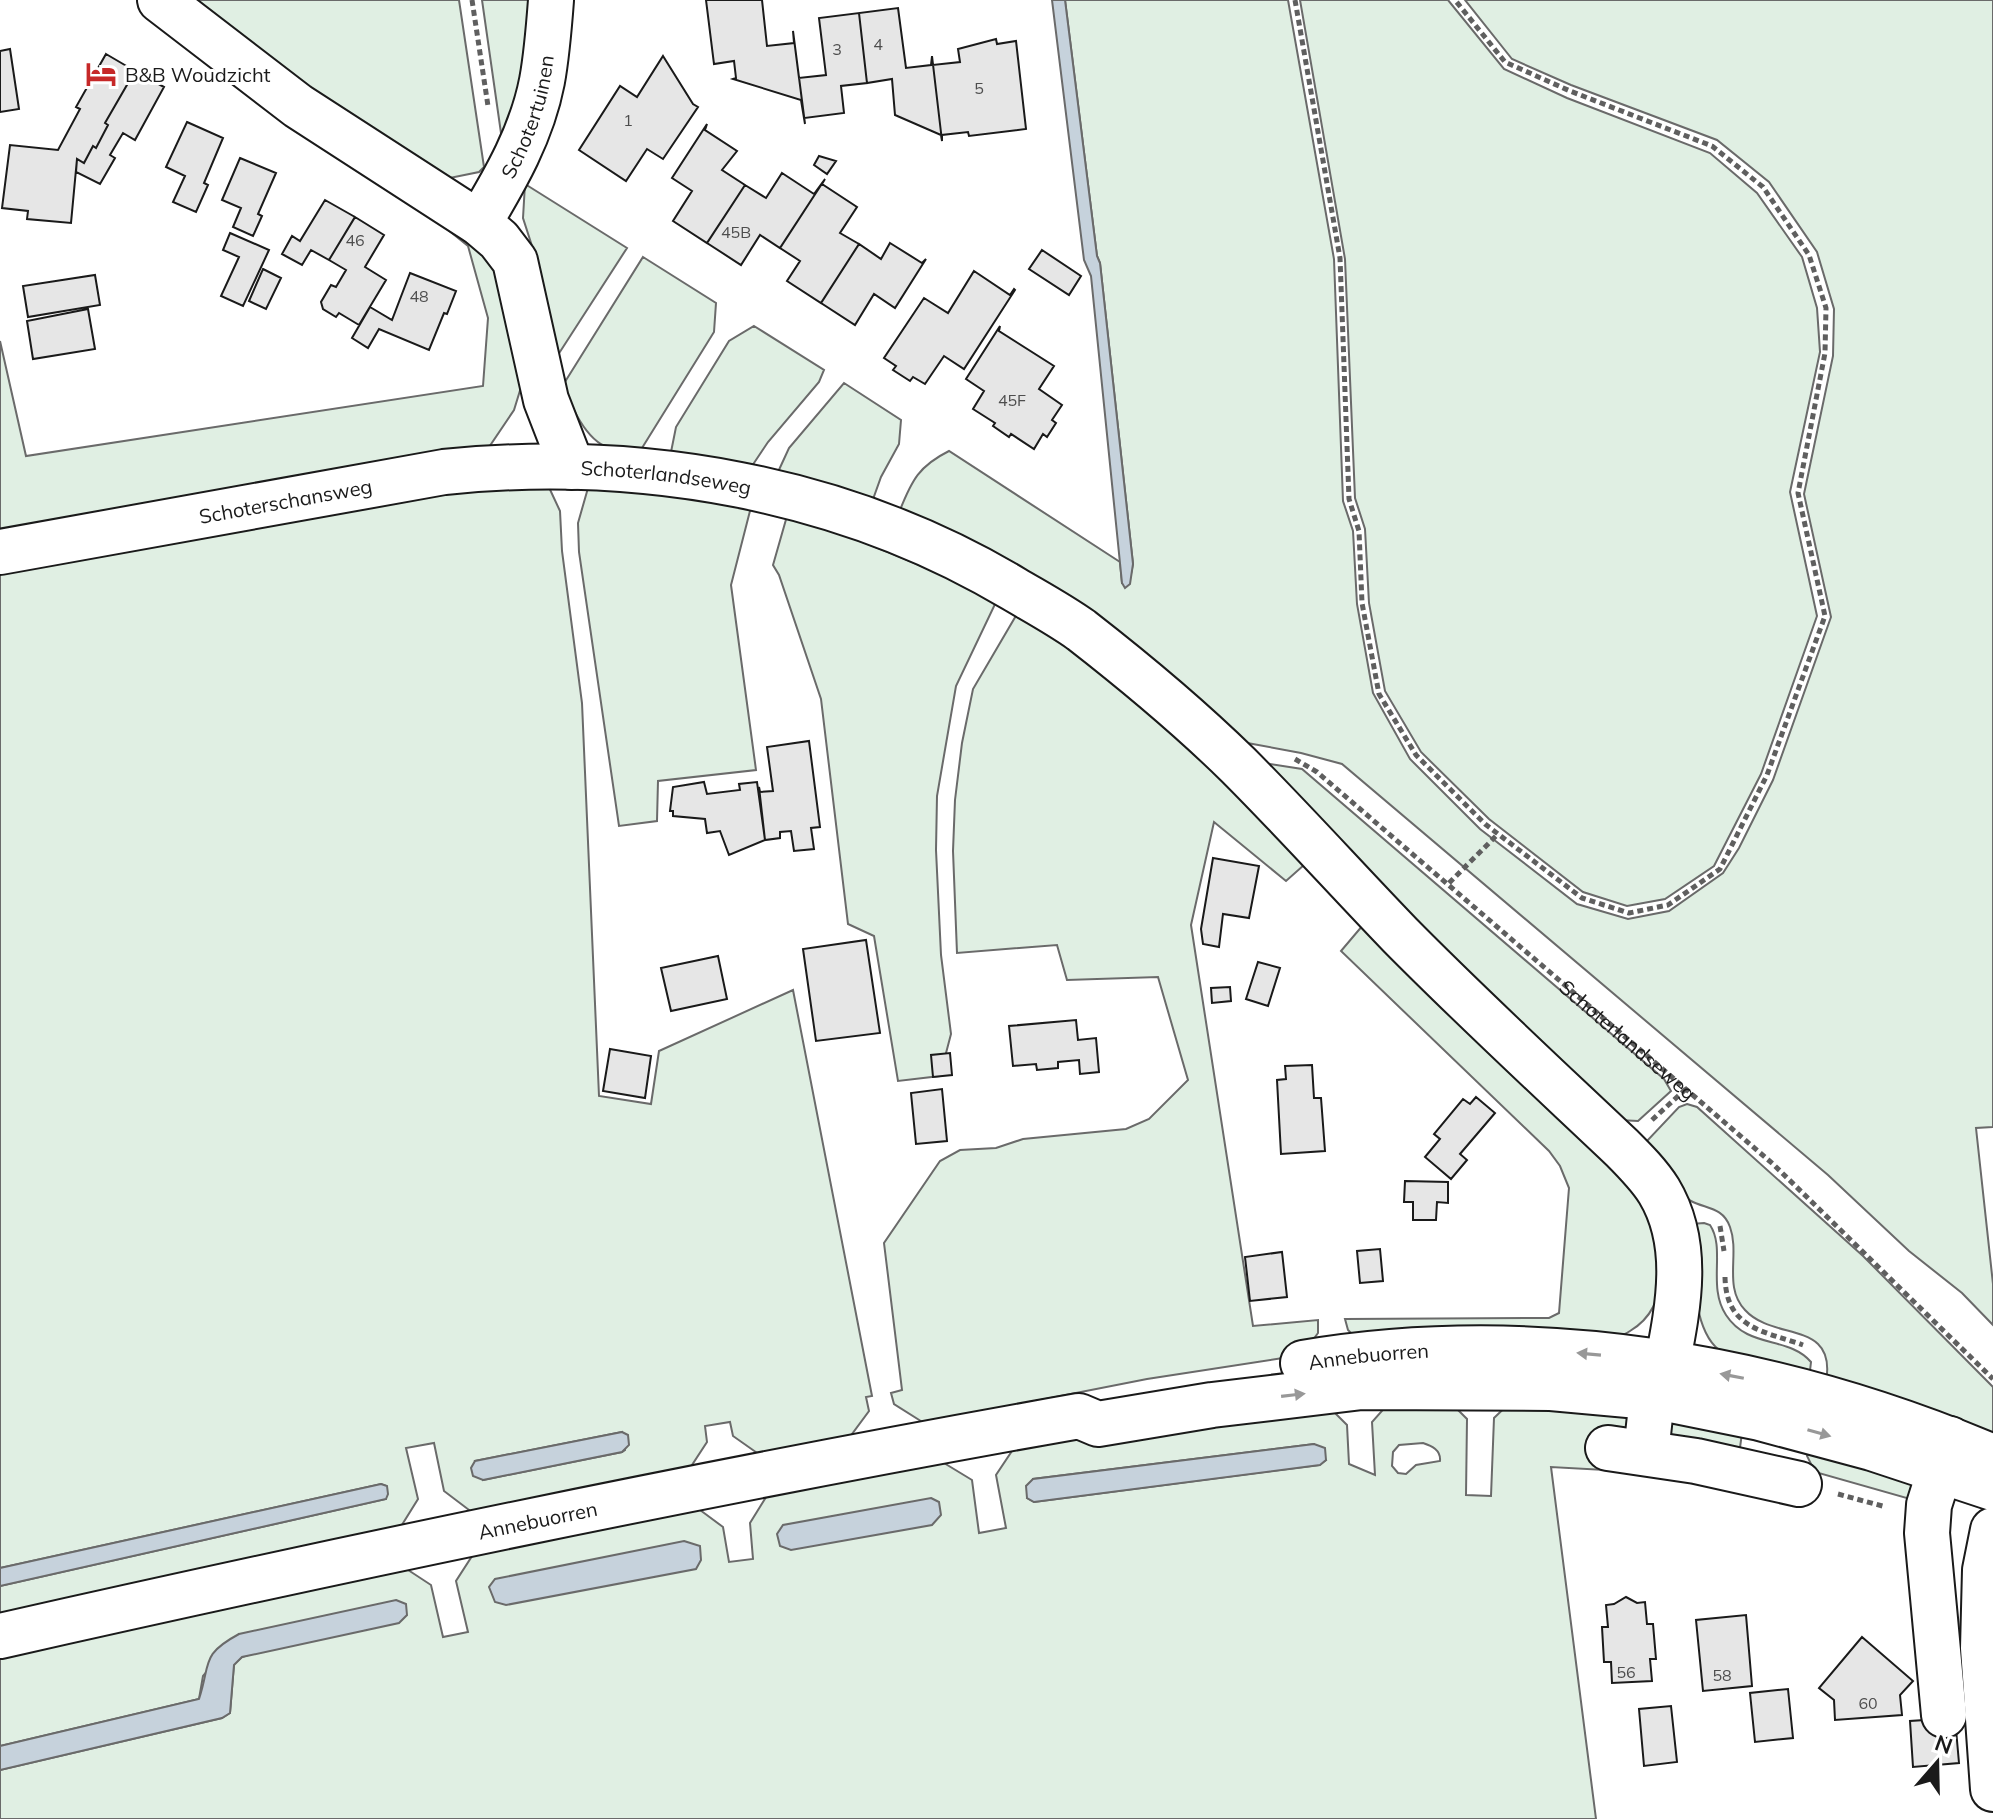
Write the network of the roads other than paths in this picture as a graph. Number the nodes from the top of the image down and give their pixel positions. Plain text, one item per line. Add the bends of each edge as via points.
1 (160, 0) edge
2 (551, 0) edge
3 (479, 223) junction
4 (572, 467) junction
5 (0, 552) edge
6 (1664, 1381) junction
7 (1760, 1418) junction
8 (1945, 1454) junction
9 (1993, 1457) edge
10 (1749, 1472) junction
11 (1799, 1484) road end
12 (1993, 1488) edge
13 (1993, 1530) edge
14 (0, 1636) edge
15 (1944, 1715) dead end
16 (1993, 1789) edge

1 - 3 street, Schoterlandseweg via 298,106
2 - 3 street, Schotertuinen via 536,106 512,165
3 - 4 street, Schoterlandseweg via 515,261 546,400
4 - 5 street, Schoterschansweg via 444,472
4 - 6 street, Schoterlandseweg via 691,475 845,513 996,578 1078,628 1140,678 1239,767 1403,938 1649,1178 1672,1218 1679,1244 1679,1283
6 - 7 street
8 -> 6 street via 1877,1412 1814,1393
6 - 10 street, Schoterlandseweg via 1627,1450
6 - 14 street, Annebuorren via 1551,1388 1362,1387 1098,1424 1079,1416 625,1502
7 -> 8 street
7 - 10 street
8 - 9 street
8 - 12 street
8 - 15 street via 1929,1505 1927,1533
10 - 11 street
13 - 16 street via 1985,1570 1983,1648

